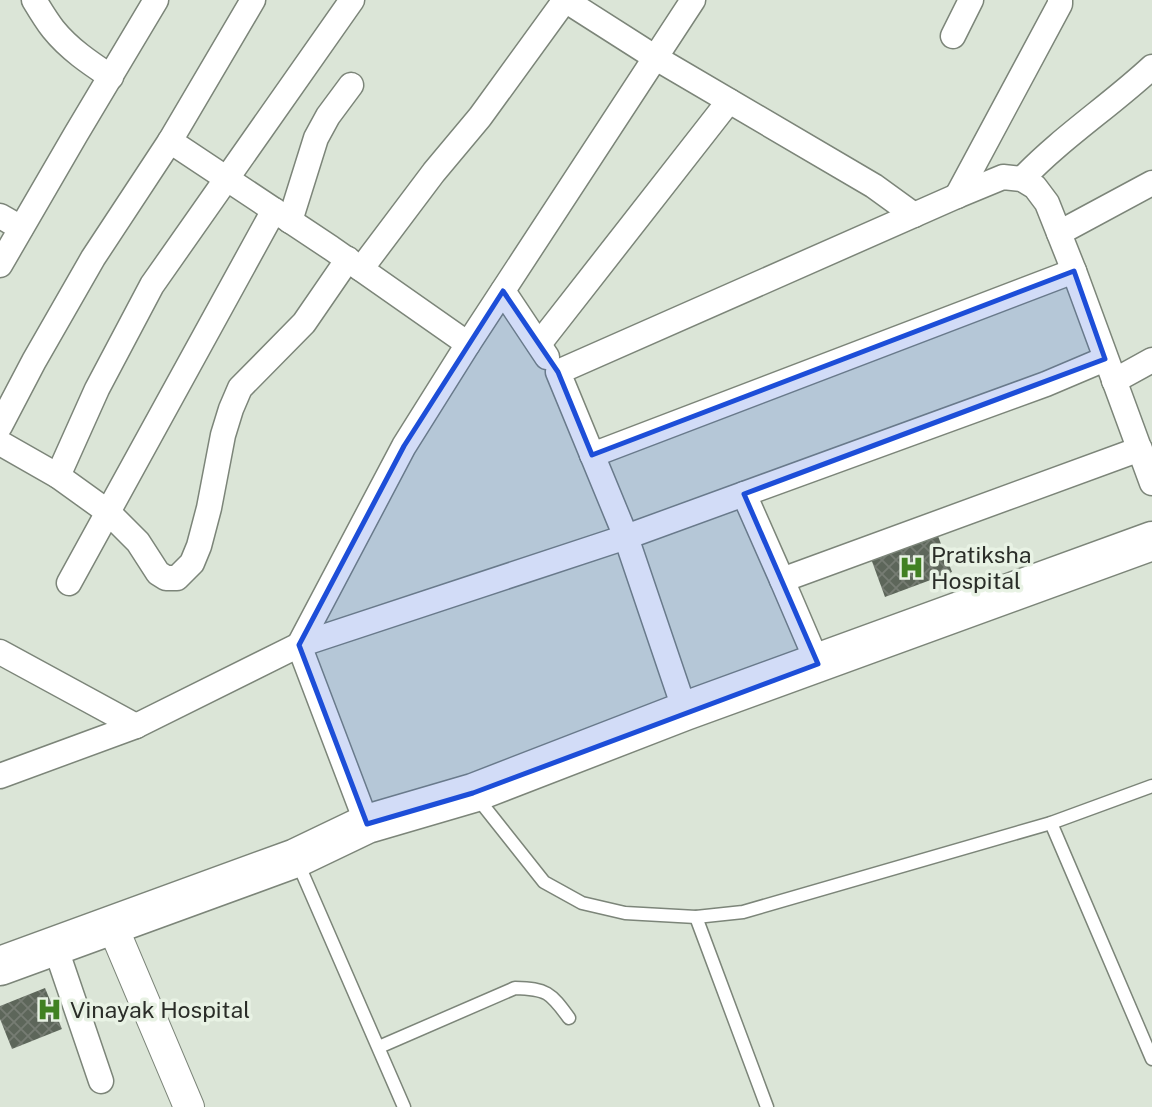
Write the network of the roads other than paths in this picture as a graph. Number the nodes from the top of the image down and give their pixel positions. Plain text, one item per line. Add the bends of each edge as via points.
1 (34, 0) edge
2 (156, 0) edge
3 (253, 0) edge
4 (352, 0) edge
5 (565, 0) edge
6 (693, 0) edge
7 (971, 0) edge
8 (1060, 0) edge
9 (953, 36) dead end
10 (656, 58) junction
11 (1152, 66) edge
12 (111, 77) junction
13 (351, 85) dead end
14 (729, 101) junction
15 (170, 141) junction
16 (226, 178) junction
17 (1022, 179) junction
18 (1152, 183) edge
19 (957, 196) junction
20 (282, 215) junction
21 (914, 215) junction
22 (0, 216) edge
23 (22, 228) junction
24 (1059, 233) junction
25 (354, 264) junction
26 (0, 265) edge
27 (1074, 271) junction
28 (503, 291) junction
29 (468, 344) junction
30 (539, 344) junction
31 (1152, 360) edge
32 (1110, 370) junction
33 (558, 372) junction
34 (0, 426) edge
35 (0, 443) edge
36 (1140, 449) junction
37 (592, 455) junction
38 (58, 476) junction
39 (1152, 484) edge
40 (744, 494) junction
41 (107, 512) junction
42 (626, 537) junction
43 (1152, 541) edge
44 (782, 580) junction
45 (69, 583) dead end
46 (299, 645) junction
47 (0, 652) edge
48 (817, 664) junction
49 (685, 711) junction
50 (136, 726) junction
51 (0, 776) edge
52 (1152, 786) edge
53 (473, 793) junction
54 (1051, 822) junction
55 (367, 824) junction
56 (296, 858) junction
57 (696, 917) junction
58 (112, 925) junction
59 (55, 946) junction
60 (0, 966) edge
61 (569, 1018) dead end
62 (379, 1047) junction
63 (1152, 1059) edge
64 (101, 1081) dead end
65 (189, 1107) edge
66 (404, 1107) edge
67 (767, 1107) edge

1 - 12 street via 69,46
2 - 12 street
3 - 15 street
4 - 16 street
5 - 10 street
5 - 25 street via 480,117
6 - 10 street
7 - 9 street
8 - 19 street
10 - 14 street
10 - 28 street
11 - 17 street
12 - 23 street
13 - 20 street via 316,138
14 - 21 street via 874,186
14 - 30 street
15 - 16 street
15 - 34 street via 93,258
16 - 20 street
16 - 38 street via 152,285
17 - 19 street via 1003,177
17 - 24 street via 1047,203
18 - 24 street
19 - 21 street
20 - 25 street
20 - 41 street
21 - 33 street
22 - 23 street
23 - 26 street
24 - 27 street
25 - 29 street
25 - 41 street via 240,388 230,408 199,546 183,573 166,578 158,573 138,542
27 - 32 street
27 - 37 street
28 - 29 street
28 - 30 street
29 - 46 street via 404,446
30 - 33 street
31 - 32 street
32 - 36 street
32 - 40 street via 1046,384
33 - 37 street
35 - 38 street
36 - 39 street
36 - 44 street
37 - 42 street
38 - 41 street
40 - 42 street
40 - 44 street
41 - 45 street
42 - 46 street
42 - 49 street
43 - 48 main road
44 - 48 street
46 - 50 street
46 - 55 street
47 - 50 street
48 - 49 main road
49 - 53 main road
50 - 51 street
52 - 54 lane
53 - 55 main road
53 - 57 lane via 553,888 582,903 625,913
54 - 57 lane via 743,912
54 - 63 lane
55 - 56 main road
56 - 58 main road
56 - 62 lane
57 - 67 lane
58 - 59 main road
58 - 65 street
59 - 60 main road
59 - 64 street
61 - 62 lane via 552,995 514,988
62 - 66 lane

